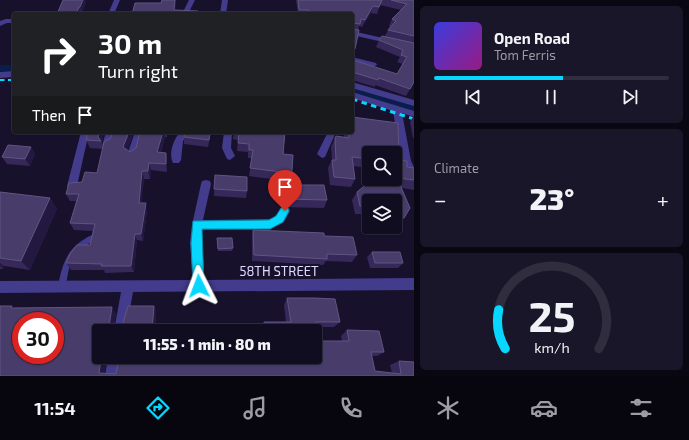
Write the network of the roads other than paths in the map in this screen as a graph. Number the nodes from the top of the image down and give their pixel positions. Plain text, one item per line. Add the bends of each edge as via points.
1 (117, 0) edge
2 (192, 0) edge
3 (225, 0) edge
4 (112, 12) edge
5 (186, 12) edge
6 (223, 12) edge
7 (12, 21) edge
8 (0, 24) edge
9 (354, 33) edge
10 (414, 48) edge
11 (354, 60) edge
12 (372, 64) edge
13 (12, 74) edge
14 (0, 75) edge
15 (354, 86) edge
16 (354, 96) edge
17 (414, 103) edge
18 (397, 108) junction
19 (414, 114) edge
20 (85, 134) edge
21 (110, 134) edge
22 (138, 134) edge
23 (183, 134) edge
24 (228, 134) edge
25 (331, 134) edge
26 (108, 146) edge
27 (322, 154) dead end
28 (132, 155) edge
29 (230, 156) dead end
30 (176, 160) dead end
31 (411, 170) edge
32 (206, 184) dead end
33 (72, 186) edge
34 (285, 211) dead end
35 (197, 224) junction
36 (92, 238) edge
37 (414, 284) edge
38 (128, 286) junction
39 (199, 286) junction
40 (0, 287) edge
41 (62, 287) junction
42 (121, 324) edge
43 (114, 364) edge
44 (112, 376) edge

1 - 4 street
2 - 5 street
3 - 6 street
7 - 8 street
9 - 10 street
11 - 12 street
13 - 14 street
15 - 17 street
16 - 18 street
18 - 19 street
18 - 31 street via 406,162
20 - 33 street
21 - 26 street
22 - 28 street
23 - 30 street via 178,142
24 - 29 street via 226,148
25 - 27 street
32 - 35 street
34 - 35 street via 280,219 270,224
35 - 39 street
36 - 41 lane via 72,254 66,264
37 - 39 street, 58TH STREET
38 - 39 street, 58TH STREET
38 - 41 street, 58TH STREET
38 - 42 street
40 - 41 street, 58TH STREET
43 - 44 street

